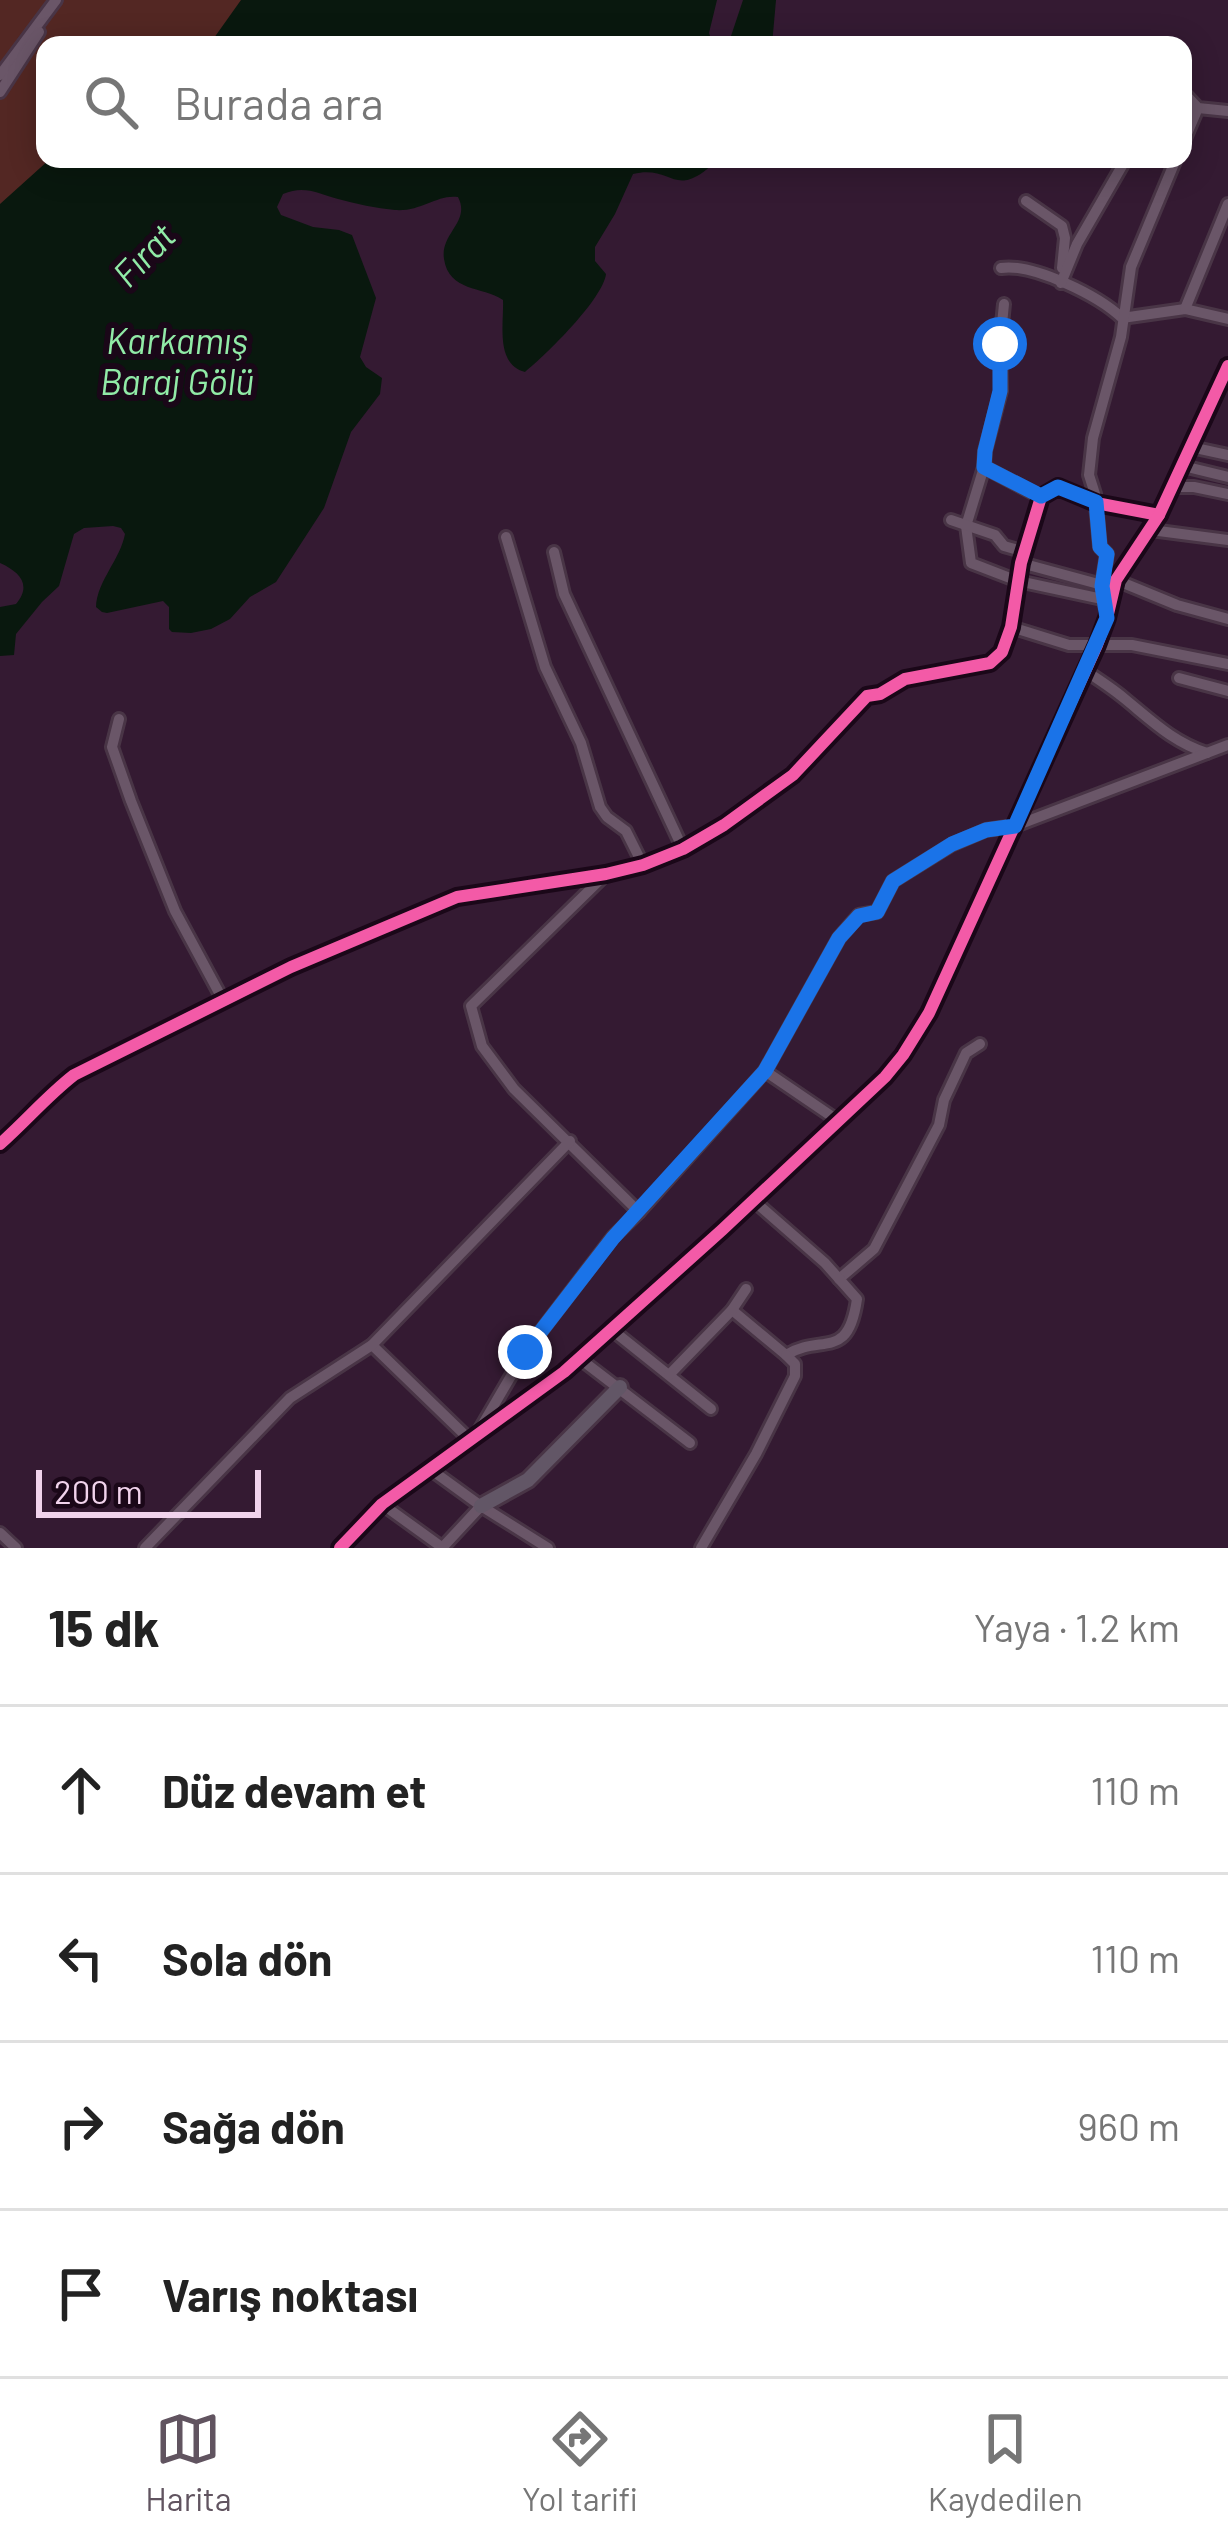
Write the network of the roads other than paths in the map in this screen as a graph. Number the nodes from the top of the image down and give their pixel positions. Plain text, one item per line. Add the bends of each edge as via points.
1 (36, 0) edge
2 (52, 4) edge
3 (10, 61) edge
4 (0, 75) edge
5 (0, 92) edge
6 (1192, 102) edge
7 (1198, 108) junction
8 (1228, 111) edge
9 (1192, 122) edge
10 (1121, 168) edge
11 (1172, 168) edge
12 (1026, 201) dead end
13 (1228, 204) edge
14 (1001, 268) dead end
15 (1061, 283) junction
16 (1004, 304) dead end
17 (1185, 310) junction
18 (1122, 318) junction
19 (1228, 319) edge
20 (1228, 366) edge
21 (1211, 403) junction
22 (1228, 407) edge
23 (1191, 447) junction
24 (1228, 455) edge
25 (1183, 466) junction
26 (984, 467) junction
27 (1228, 476) edge
28 (1173, 487) junction
29 (1228, 494) edge
30 (1041, 496) junction
31 (1096, 502) junction
32 (1159, 515) junction
33 (951, 520) dead end
34 (966, 526) junction
35 (1151, 530) junction
36 (506, 537) dead end
37 (1228, 540) edge
38 (554, 552) dead end
39 (1023, 558) junction
40 (1116, 580) junction
41 (1018, 581) junction
42 (1102, 592) junction
43 (1107, 618) junction
44 (1228, 619) edge
45 (1011, 627) junction
46 (1097, 645) junction
47 (1228, 664) edge
48 (1084, 670) junction
49 (1179, 678) dead end
50 (1228, 692) edge
51 (118, 719) dead end
52 (1228, 747) edge
53 (1207, 753) junction
54 (1015, 826) junction
55 (683, 849) junction
56 (643, 865) junction
57 (606, 874) junction
58 (224, 1002) junction
59 (980, 1044) dead end
60 (765, 1071) junction
61 (840, 1122) junction
62 (570, 1141) junction
63 (0, 1144) edge
64 (753, 1200) junction
65 (639, 1212) junction
66 (839, 1280) junction
67 (746, 1289) dead end
68 (732, 1310) junction
69 (611, 1330) junction
70 (372, 1345) junction
71 (786, 1355) junction
72 (579, 1358) junction
73 (669, 1376) junction
74 (620, 1387) junction
75 (711, 1408) dead end
76 (473, 1437) junction
77 (690, 1443) dead end
78 (430, 1469) junction
79 (382, 1504) junction
80 (481, 1506) junction
81 (0, 1533) edge
82 (342, 1547) edge
83 (16, 1548) edge
84 (145, 1548) edge
85 (443, 1548) edge
86 (548, 1548) edge
87 (701, 1548) edge

1 - 2 street
2 - 3 street
3 - 4 street
3 - 5 street
6 - 7 street
7 - 8 street
7 - 9 street
10 - 15 street
11 - 18 street via 1131,267
12 - 15 street via 1063,226
13 - 17 street
14 - 15 street
15 - 18 street
16 - 26 street via 1000,391
17 - 18 street
17 - 19 street
18 - 31 street via 1090,454
20 - 21 street
21 - 22 street
21 - 23 street
23 - 24 street
23 - 25 street
25 - 27 street
25 - 28 street
26 - 30 street
26 - 34 street
28 - 29 street
28 - 32 street
30 - 31 street via 1058,487
30 - 39 street
31 - 32 street
31 - 42 street via 1107,554
32 - 35 street
33 - 34 street
34 - 39 street via 995,535
34 - 41 street via 971,563
35 - 37 street
35 - 40 street
36 - 56 street via 544,667 581,743 600,807 626,831
38 - 55 street via 564,595
39 - 41 street
39 - 42 street
40 - 43 street
40 - 44 street
41 - 42 street
41 - 45 street
42 - 43 street
43 - 46 street
45 - 46 street
45 - 55 street via 990,662 867,695 793,775
46 - 47 street
46 - 48 street
48 - 53 street via 1161,731
48 - 54 street
49 - 50 street
51 - 58 street via 112,747 131,801 175,911
52 - 53 street
53 - 54 street
54 - 60 street via 952,844 893,881 877,912 859,916 839,938
54 - 61 street via 920,1029
55 - 56 street
56 - 57 street
57 - 58 street via 458,897
57 - 62 street via 471,1006 482,1046
58 - 63 street via 74,1075
59 - 66 street via 966,1053 939,1125 874,1249
60 - 61 street
60 - 65 street
61 - 64 street
62 - 65 street
62 - 70 street
64 - 66 street
64 - 69 street
65 - 76 street via 525,1352
66 - 71 street via 857,1299 841,1339
67 - 68 street
68 - 71 street
68 - 73 street
69 - 72 street
69 - 73 street
70 - 76 street
70 - 84 street via 290,1398
71 - 87 street via 796,1376
72 - 74 street
72 - 76 street
73 - 75 street
74 - 77 street
74 - 80 main road via 528,1480
76 - 78 street
78 - 79 street
78 - 80 street
79 - 82 street
79 - 85 street
80 - 85 street
80 - 86 street
81 - 83 street

